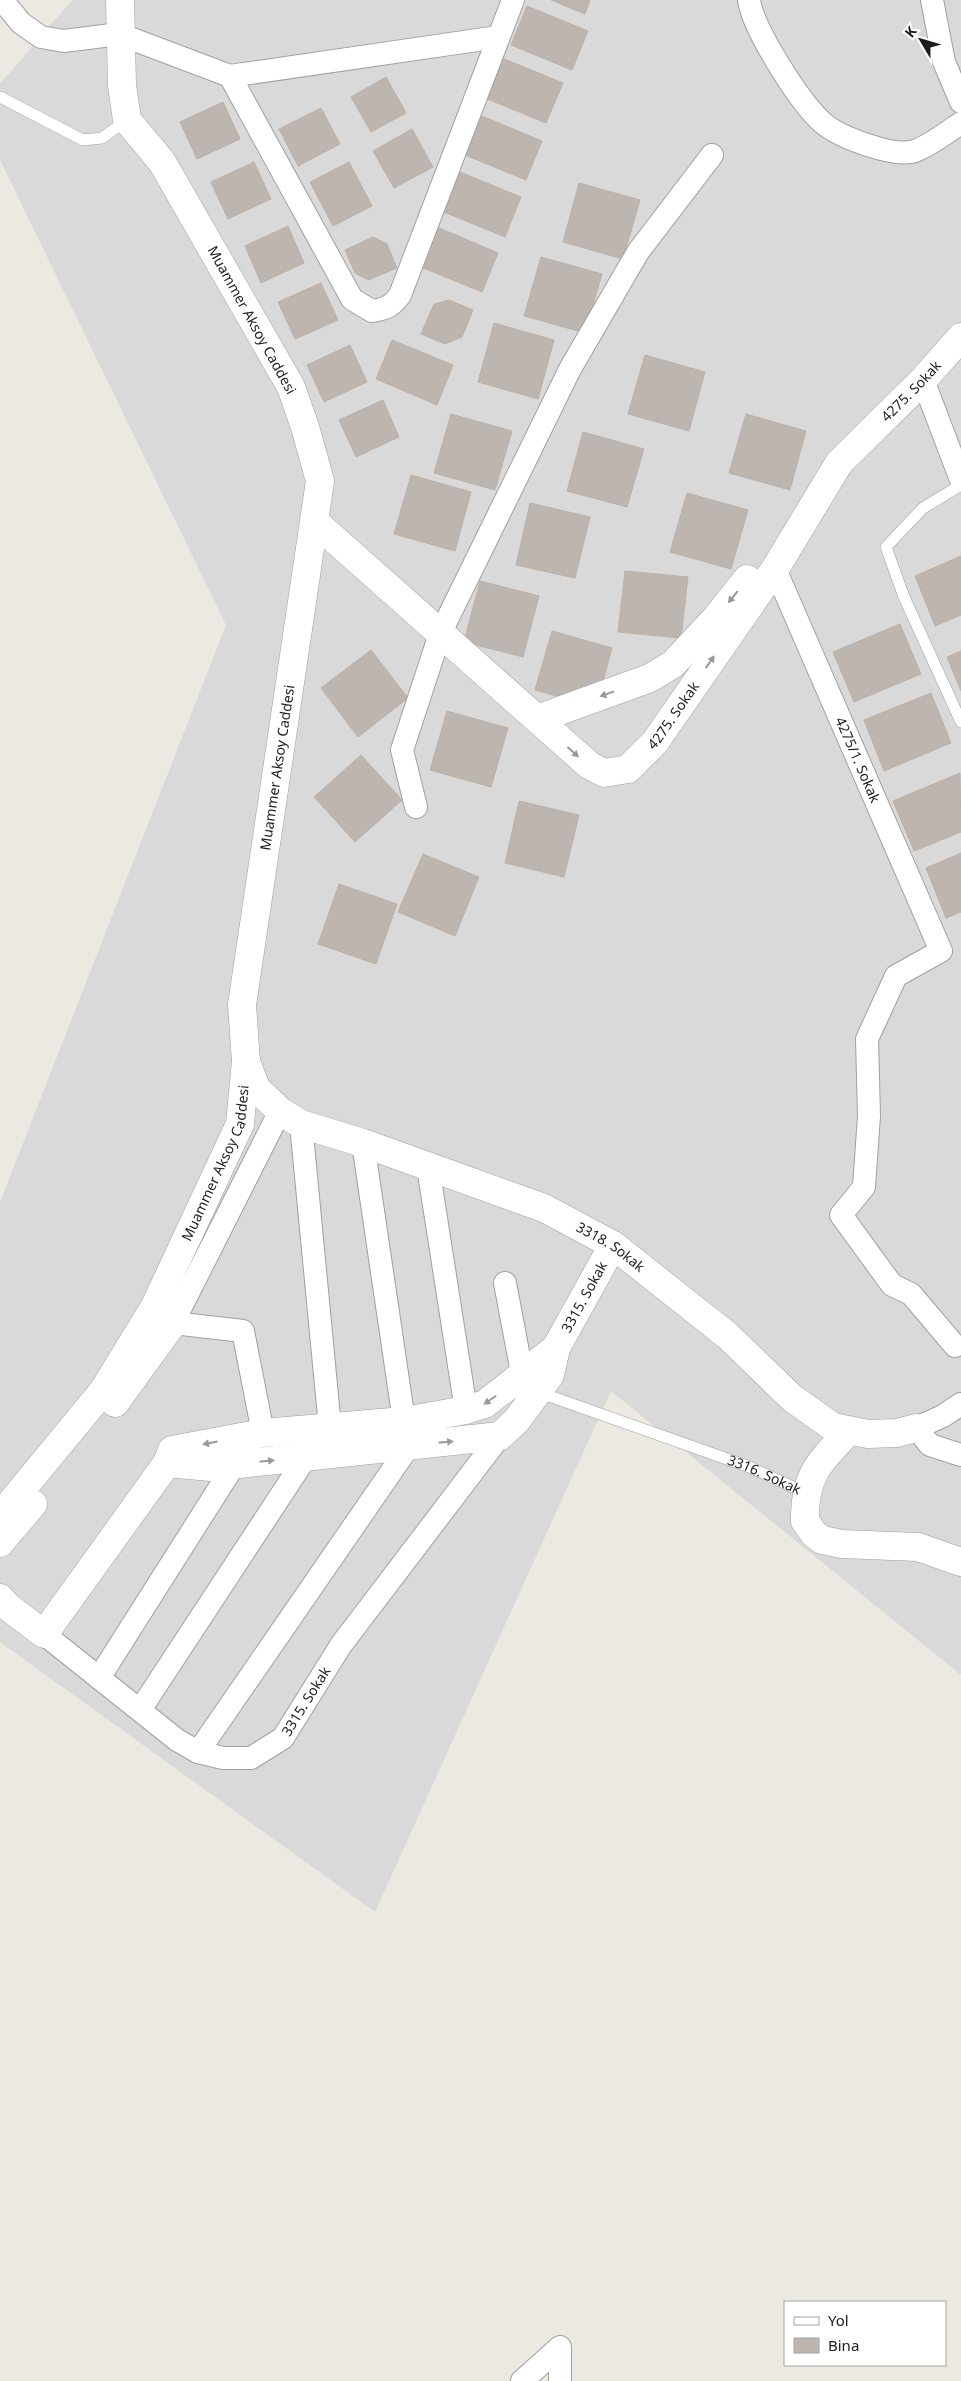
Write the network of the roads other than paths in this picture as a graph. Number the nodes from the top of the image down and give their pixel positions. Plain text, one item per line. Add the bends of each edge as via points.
1 (2, 0) edge
2 (120, 0) edge
3 (513, 0) edge
4 (749, 0) edge
5 (932, 0) edge
6 (119, 34) junction
7 (498, 37) junction
8 (230, 76) junction
9 (0, 97) edge
10 (961, 102) edge
11 (127, 120) junction
12 (961, 124) edge
13 (712, 155) dead end
14 (961, 337) edge
15 (923, 380) junction
16 (839, 464) junction
17 (961, 480) edge
18 (961, 485) edge
19 (315, 522) junction
20 (775, 569) junction
21 (440, 634) junction
22 (537, 719) junction
23 (961, 722) edge
24 (416, 807) dead end
25 (246, 1061) junction
26 (290, 1118) junction
27 (363, 1143) junction
28 (428, 1166) junction
29 (613, 1245) junction
30 (505, 1283) dead end
31 (173, 1324) junction
32 (955, 1346) dead end
33 (530, 1382) junction
34 (961, 1404) edge
35 (466, 1410) junction
36 (330, 1427) junction
37 (916, 1428) junction
38 (849, 1431) junction
39 (263, 1433) junction
40 (406, 1433) junction
41 (500, 1436) junction
42 (961, 1454) edge
43 (306, 1457) junction
44 (167, 1463) junction
45 (234, 1465) junction
46 (806, 1492) junction
47 (0, 1516) edge
48 (0, 1543) edge
49 (961, 1562) edge
50 (0, 1598) edge
51 (44, 1634) junction
52 (99, 1678) junction
53 (140, 1710) junction
54 (198, 1752) junction
55 (522, 2381) edge
56 (560, 2381) edge

1 - 6 street via 21,23 41,37 64,42
2 - 6 street
3 - 7 street
4 - 12 street via 767,43 796,90 823,123 855,141 887,150 914,151
5 - 10 street via 944,62
6 - 8 street
6 - 11 street
7 - 8 street
7 - 8 street via 400,295 393,305 372,312 352,299
9 - 11 lane via 83,140 102,138
11 - 19 street, Muammer Aksoy Caddesi via 162,162 291,387 320,481
13 - 21 street via 638,252 570,369
14 - 15 street, 4275. Sokak
15 - 16 street, 4275. Sokak
15 - 17 street
16 - 20 street, 4275. Sokak
16 -> 22 street via 716,618 673,664 650,678
18 - 23 lane via 923,508 886,548 904,597
19 - 21 street, 4275. Sokak
19 - 25 street, Muammer Aksoy Caddesi via 242,1005
22 -> 20 street, 4275. Sokak via 589,765 604,773 628,769 655,742
20 - 32 street, 4275/1. Sokak via 941,951 896,976 867,1039 870,1116 864,1187 841,1215 892,1286 911,1294
21 - 22 street, 4275. Sokak
21 - 24 street via 402,750
25 - 26 street, 3318. Sokak via 256,1088
25 - 47 street, Muammer Aksoy Caddesi via 240,1124 155,1306 103,1391
26 - 27 street, 3318. Sokak
26 - 31 street
26 - 36 street
27 - 28 street, 3318. Sokak
27 - 40 street
28 - 29 street, 3318. Sokak via 544,1208
28 - 35 street
29 - 33 street, 3315. Sokak via 556,1348 550,1375
29 - 38 street, 3318. Sokak via 728,1336 792,1398 834,1427
30 - 33 street
31 - 39 street via 243,1331
31 - 48 street via 99,1426
33 -> 35 street
33 - 41 street via 517,1420
33 - 46 lane, 3316. Sokak
34 - 37 street, 3318. Sokak via 944,1416
35 - 40 street
36 - 39 street
36 - 40 street
37 - 38 street, 3318. Sokak via 897,1433
37 - 42 street via 930,1445
38 - 46 street via 816,1469
39 -> 44 street via 172,1450
40 -> 41 street
40 - 43 street
40 - 54 street
41 - 54 street, 3315. Sokak via 341,1645 283,1738 251,1758 223,1758
45 -> 43 street
43 - 53 street
44 - 45 street via 211,1467
44 - 51 street
45 - 52 street
46 - 49 street, 3316. Sokak via 805,1521 822,1540 864,1546 918,1547
50 - 51 street
51 - 52 street, 3315. Sokak
52 - 53 street, 3315. Sokak
53 - 54 street, 3315. Sokak via 177,1740
55 - 56 street via 560,2346

